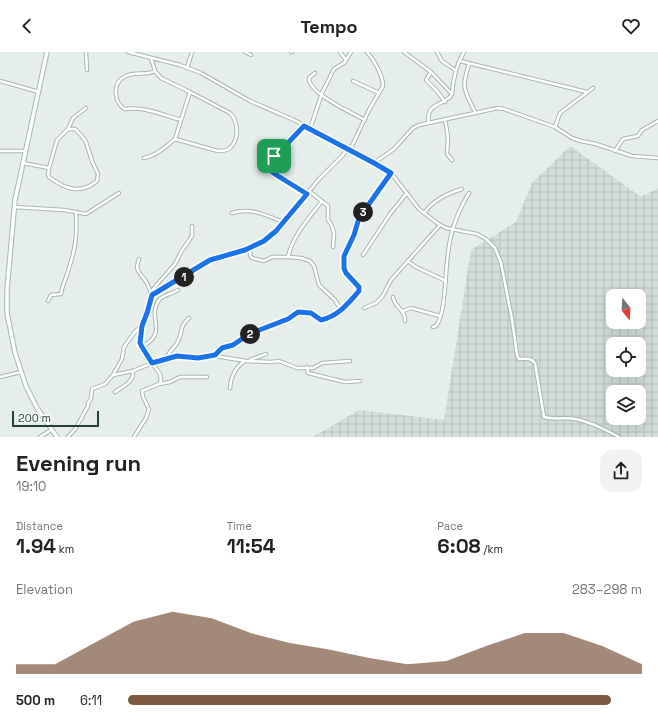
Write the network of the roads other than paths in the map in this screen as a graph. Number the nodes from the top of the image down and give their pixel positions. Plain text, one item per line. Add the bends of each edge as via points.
1 (47, 52) edge
2 (86, 52) edge
3 (128, 52) edge
4 (192, 52) edge
5 (245, 52) edge
6 (340, 52) edge
7 (351, 52) edge
8 (367, 52) edge
9 (404, 52) edge
10 (437, 52) edge
11 (464, 52) edge
12 (250, 55) dead end
13 (151, 57) junction
14 (346, 60) junction
15 (460, 61) junction
16 (469, 64) junction
17 (187, 68) junction
18 (87, 70) dead end
19 (455, 70) junction
20 (155, 71) junction
21 (431, 72) junction
22 (315, 73) dead end
23 (0, 81) edge
24 (353, 81) dead end
25 (593, 88) dead end
26 (39, 92) junction
27 (190, 92) junction
28 (587, 92) junction
29 (379, 93) junction
30 (452, 94) junction
31 (322, 95) junction
32 (445, 102) junction
33 (86, 108) dead end
34 (475, 112) junction
35 (445, 119) junction
36 (181, 120) junction
37 (364, 120) junction
38 (658, 121) edge
39 (428, 123) junction
40 (304, 126) junction
41 (555, 127) junction
42 (68, 129) junction
43 (310, 129) junction
44 (175, 139) junction
45 (349, 149) junction
46 (0, 151) edge
47 (25, 151) junction
48 (614, 151) junction
49 (144, 158) dead end
50 (658, 158) edge
51 (452, 160) dead end
52 (22, 163) junction
53 (374, 163) junction
54 (48, 168) junction
55 (391, 173) junction
56 (462, 189) dead end
57 (309, 191) junction
58 (118, 193) dead end
59 (407, 193) junction
60 (469, 193) dead end
61 (307, 194) junction
62 (322, 201) junction
63 (14, 208) junction
64 (76, 212) junction
65 (424, 212) junction
66 (232, 213) dead end
67 (283, 222) junction
68 (440, 225) junction
69 (192, 226) dead end
70 (454, 230) junction
71 (251, 247) junction
72 (333, 247) dead end
73 (363, 255) dead end
74 (288, 257) junction
75 (139, 259) dead end
76 (409, 262) junction
77 (446, 281) junction
78 (178, 290) dead end
79 (151, 294) junction
80 (393, 297) dead end
81 (48, 301) dead end
82 (364, 308) dead end
83 (341, 310) junction
84 (403, 311) junction
85 (440, 316) junction
86 (189, 318) dead end
87 (405, 321) dead end
88 (142, 326) junction
89 (433, 327) dead end
90 (142, 347) junction
91 (266, 354) dead end
92 (215, 355) junction
93 (167, 359) junction
94 (246, 361) junction
95 (350, 361) dead end
96 (152, 363) junction
97 (307, 367) junction
98 (133, 371) junction
99 (21, 372) junction
100 (113, 375) junction
101 (0, 377) edge
102 (207, 377) dead end
103 (360, 381) dead end
104 (159, 384) junction
105 (230, 388) dead end
106 (115, 392) dead end
107 (51, 430) junction
108 (40, 437) edge
109 (57, 437) edge
110 (68, 437) edge
111 (134, 437) edge
112 (619, 437) edge

1 - 26 street
2 - 18 street
3 - 13 street
4 - 17 street
5 - 12 street
6 - 14 street
7 - 14 street
8 - 29 street via 383,81
9 - 21 street
10 - 19 street via 442,61
11 - 15 street
13 - 17 street
13 - 20 street
14 - 31 street via 334,69
15 - 16 street
15 - 19 street
16 - 28 street
16 - 34 street via 464,83 466,94
17 - 40 street
19 - 30 street
20 - 27 street via 161,78
20 - 36 street via 123,77 117,84 116,91 120,106
21 - 30 street
21 - 32 street via 426,80
22 - 31 street via 309,78 309,83
23 - 26 street
24 - 29 street
25 - 28 street
26 - 47 street
27 - 36 street
27 - 44 street via 234,117 237,130 235,139 225,151
28 - 41 street via 560,113
29 - 37 street
30 - 32 street
31 - 37 street
31 - 43 street
32 - 39 street via 430,111
33 - 42 street via 73,118
34 - 35 street
34 - 41 street via 504,108
35 - 39 street
35 - 51 street via 448,134 447,154
36 - 44 street
37 - 45 street
38 - 48 street via 642,130 638,136 623,140
39 - 53 street via 413,128 398,146
40 - 43 street
40 - 61 street via 265,167
41 - 48 street via 572,138
42 - 54 street via 59,136
42 - 54 street via 75,130 85,140 98,174 97,181 86,189 66,188 49,177
43 - 45 street
44 - 49 street via 156,154
45 - 53 street
45 - 57 street
46 - 47 street
47 - 52 street
48 - 50 street via 637,158
52 - 54 street
52 - 63 street
53 - 55 street
55 - 59 street
55 - 83 street via 359,218 344,256 346,273 360,289
56 - 65 street via 445,194
57 - 61 street
57 - 62 street
58 - 64 street via 86,214
59 - 65 street
59 - 73 street
60 - 70 street via 459,210
61 - 67 street
62 - 72 street via 328,208 328,220 334,233
62 - 74 street via 298,234
63 - 64 street
63 - 99 street via 7,313
64 - 81 street via 77,238 70,266 61,294 51,295
65 - 68 street
66 - 67 street via 256,212
67 - 71 street via 268,238
68 - 70 street
68 - 76 street
69 - 79 street via 192,236 175,264
70 - 77 street via 448,254
70 - 112 street via 482,236 496,248 502,267 517,355 519,358 532,359 535,363 544,417 575,418 608,430
71 - 74 street via 250,255 256,260
71 - 79 street via 210,260
74 - 83 street via 310,261 319,284
75 - 79 street via 137,269
76 - 77 street
76 - 82 street via 391,280 382,297
77 - 85 street
78 - 90 street via 162,296 158,301 155,310 156,334 153,340
79 - 88 street
80 - 84 street via 394,302
83 - 92 street via 321,320 311,313 298,312 288,319 249,334 233,345 222,348
84 - 85 street via 411,308
84 - 87 street
85 - 89 street via 438,323
86 - 93 street via 182,326 178,342 169,352
88 - 90 street
88 - 100 street via 124,347 122,359
90 - 96 street
91 - 94 street
92 - 93 street via 198,358 177,356
92 - 94 street
93 - 96 street
94 - 97 street via 279,361 297,368
94 - 105 street via 234,373
95 - 97 street via 322,362 313,368
96 - 98 street
96 - 104 street via 160,374
97 - 103 street via 308,373 334,380
98 - 100 street
98 - 106 street via 132,379
99 - 101 street
99 - 107 street via 32,399
100 - 110 street via 105,384 92,389 88,406
102 - 104 street via 180,377
104 - 111 street via 142,391 149,409
107 - 108 street
107 - 109 street

